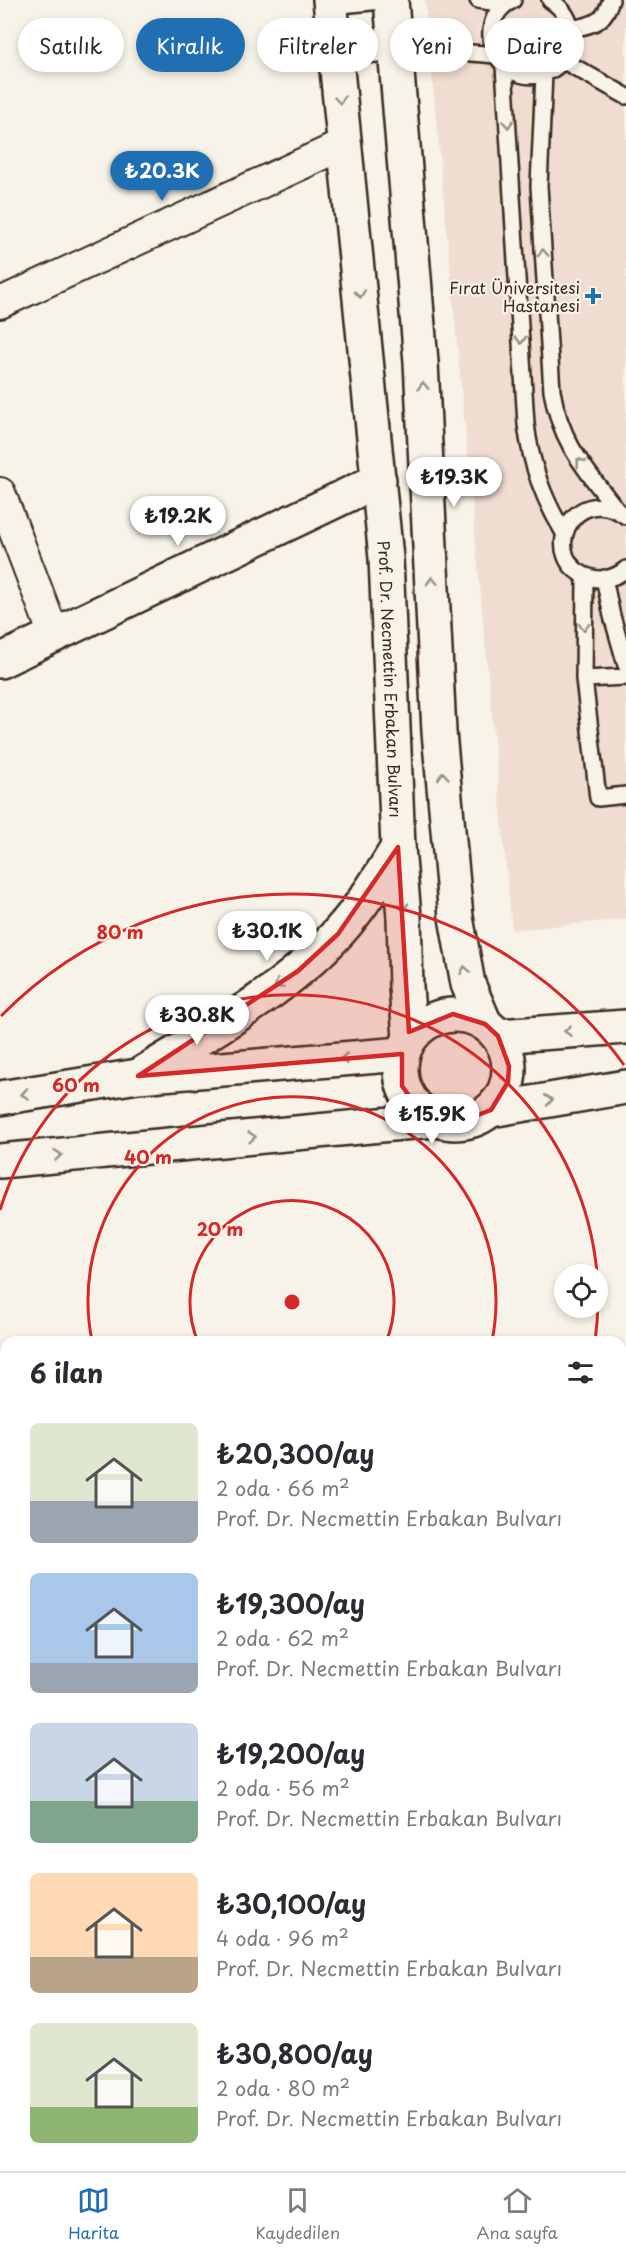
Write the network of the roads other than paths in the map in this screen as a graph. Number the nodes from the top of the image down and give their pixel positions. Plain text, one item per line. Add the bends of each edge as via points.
1 (391, 0) edge
2 (478, 0) edge
3 (550, 0) edge
4 (611, 0) edge
5 (509, 2) edge
6 (330, 3) edge
7 (332, 18) edge
8 (393, 18) edge
9 (495, 18) edge
10 (568, 18) edge
11 (584, 25) edge
12 (338, 72) edge
13 (398, 72) edge
14 (501, 72) edge
15 (516, 72) edge
16 (547, 72) edge
17 (583, 72) edge
18 (544, 74) junction
19 (626, 96) edge
20 (345, 144) junction
21 (0, 303) edge
22 (379, 480) junction
23 (0, 493) edge
24 (621, 512) edge
25 (564, 533) junction
26 (626, 568) edge
27 (585, 576) junction
28 (607, 578) junction
29 (626, 585) edge
30 (54, 634) junction
31 (0, 661) edge
32 (626, 665) edge
33 (626, 676) edge
34 (584, 679) junction
35 (626, 795) edge
36 (398, 847) junction
37 (626, 1027) edge
38 (492, 1030) junction
39 (406, 1046) junction
40 (138, 1076) junction
41 (626, 1087) edge
42 (0, 1098) edge
43 (491, 1110) junction
44 (434, 1120) junction
45 (0, 1161) edge

1 - 6 lane
1 - 8 main road
2 - 5 lane
3 - 10 lane
4 - 11 lane via 600,21
5 - 9 lane
6 - 7 main road, Prof. Dr. Necmettin Erbakan Bulvarı
12 -> 20 main road, Prof. Dr. Necmettin Erbakan Bulvarı
38 -> 13 main road via 468,984 456,917 439,732 421,362
14 -> 25 lane via 526,424 537,479
15 - 18 lane
16 - 18 lane
17 - 19 lane
24 -> 18 lane via 577,459 556,415 539,186
20 - 21 street
20 -> 22 main road, Prof. Dr. Necmettin Erbakan Bulvarı
22 - 30 main road
22 - 36 main road, Prof. Dr. Necmettin Erbakan Bulvarı
23 - 30 street
24 - 25 lane via 603,505 591,507 579,512
25 - 27 lane via 567,558
26 - 28 lane
27 - 28 lane
27 -> 34 lane
28 - 29 lane
28 - 32 lane via 612,615
30 - 31 main road
33 - 34 lane
34 - 35 lane via 598,798
36 -> 39 main road, Prof. Dr. Necmettin Erbakan Bulvarı via 404,917
36 -> 40 main road via 338,934 298,971
37 -> 38 main road
38 - 39 main road via 470,1017 453,1014 421,1026
38 - 43 main road via 508,1058 508,1082 502,1098
39 -> 40 main road
39 - 44 main road via 400,1070 402,1086 409,1100
40 -> 42 main road
43 -> 41 main road
43 - 44 main road via 474,1120 454,1124
45 -> 44 main road

